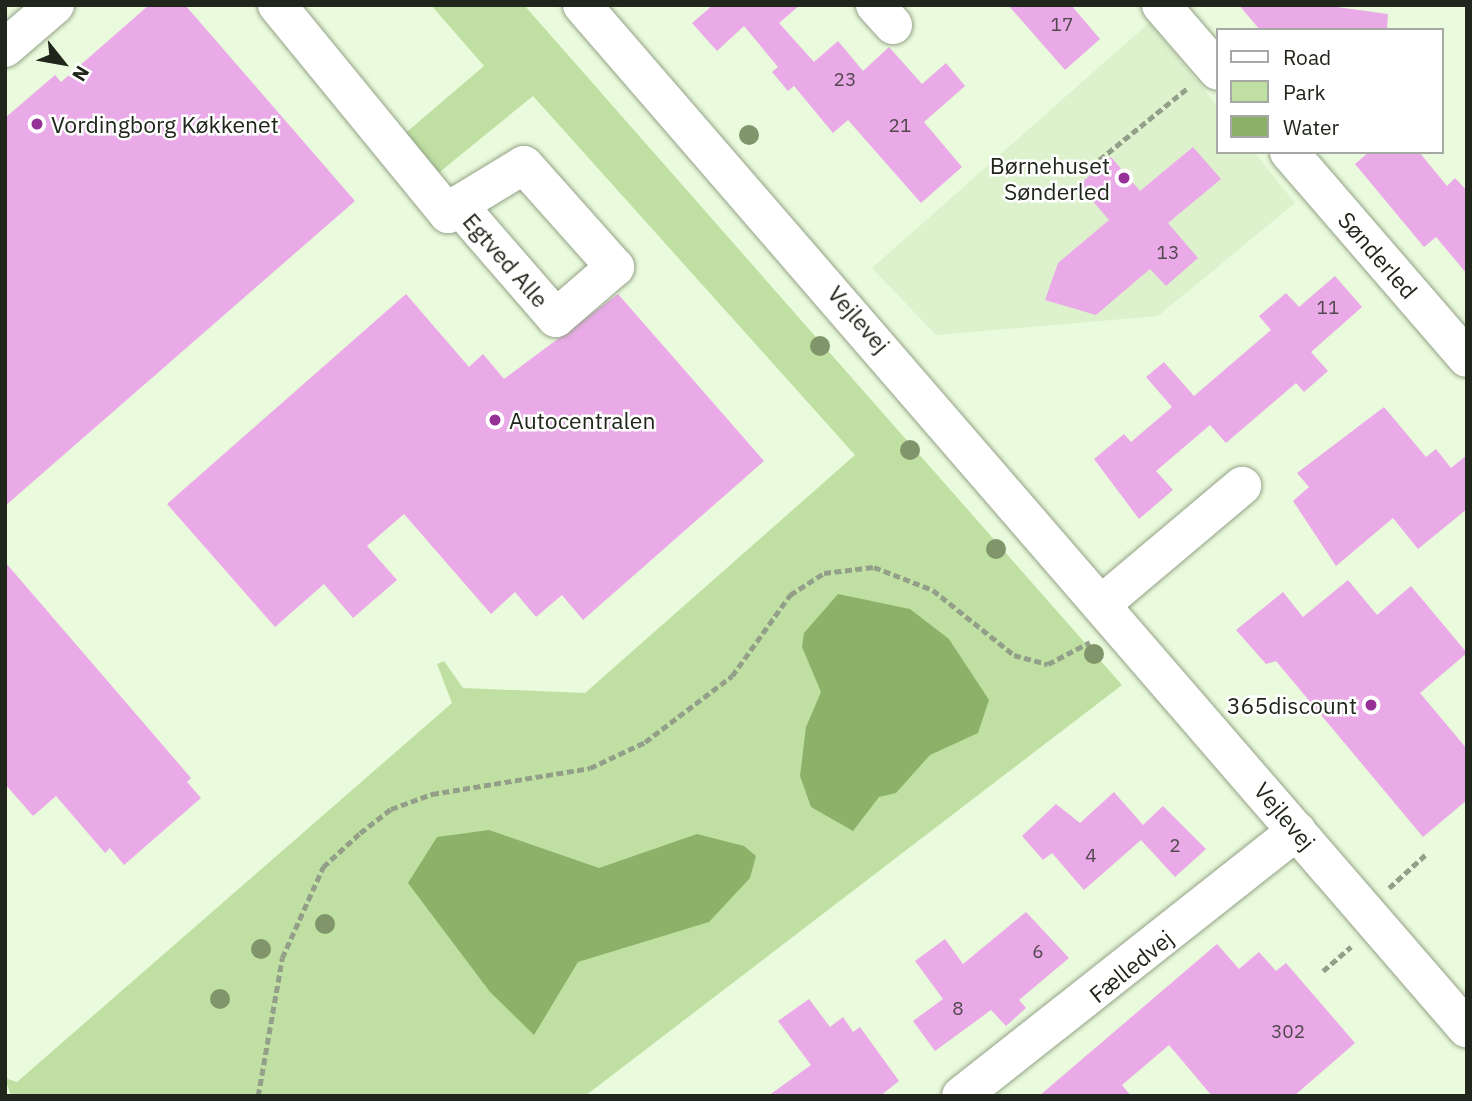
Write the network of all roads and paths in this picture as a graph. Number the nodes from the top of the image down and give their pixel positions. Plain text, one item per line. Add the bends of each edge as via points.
1 (55, 5) edge
2 (277, 5) edge
3 (582, 5) edge
4 (1161, 5) edge
5 (603, 21) edge
6 (5, 48) edge
7 (1216, 69) edge
8 (1291, 154) edge
9 (1083, 173) dead end
10 (458, 205) dead end
11 (1467, 358) edge
12 (1242, 486) dead end
13 (1111, 612) junction
14 (1297, 831) junction
15 (1425, 855) dead end
16 (1366, 910) junction
17 (1467, 1029) edge
18 (258, 1096) edge
19 (961, 1096) edge

1 - 6 street
2 - 10 street, Egtved Alle via 448,214
3 - 5 street, Vejlevej
4 - 7 street
5 - 13 street, Vejlevej
7 - 9 path
8 - 11 street, Sønderled
12 - 13 street
13 - 14 street, Vejlevej
13 - 18 path via 1048,664 1014,655 933,590 874,567 824,573 790,595 732,676 645,742 590,768 432,794 391,810 323,867 282,958
14 - 16 street, Vejlevej
14 - 19 street, Fælledvej
15 - 16 path
16 - 17 street, Vejlevej

